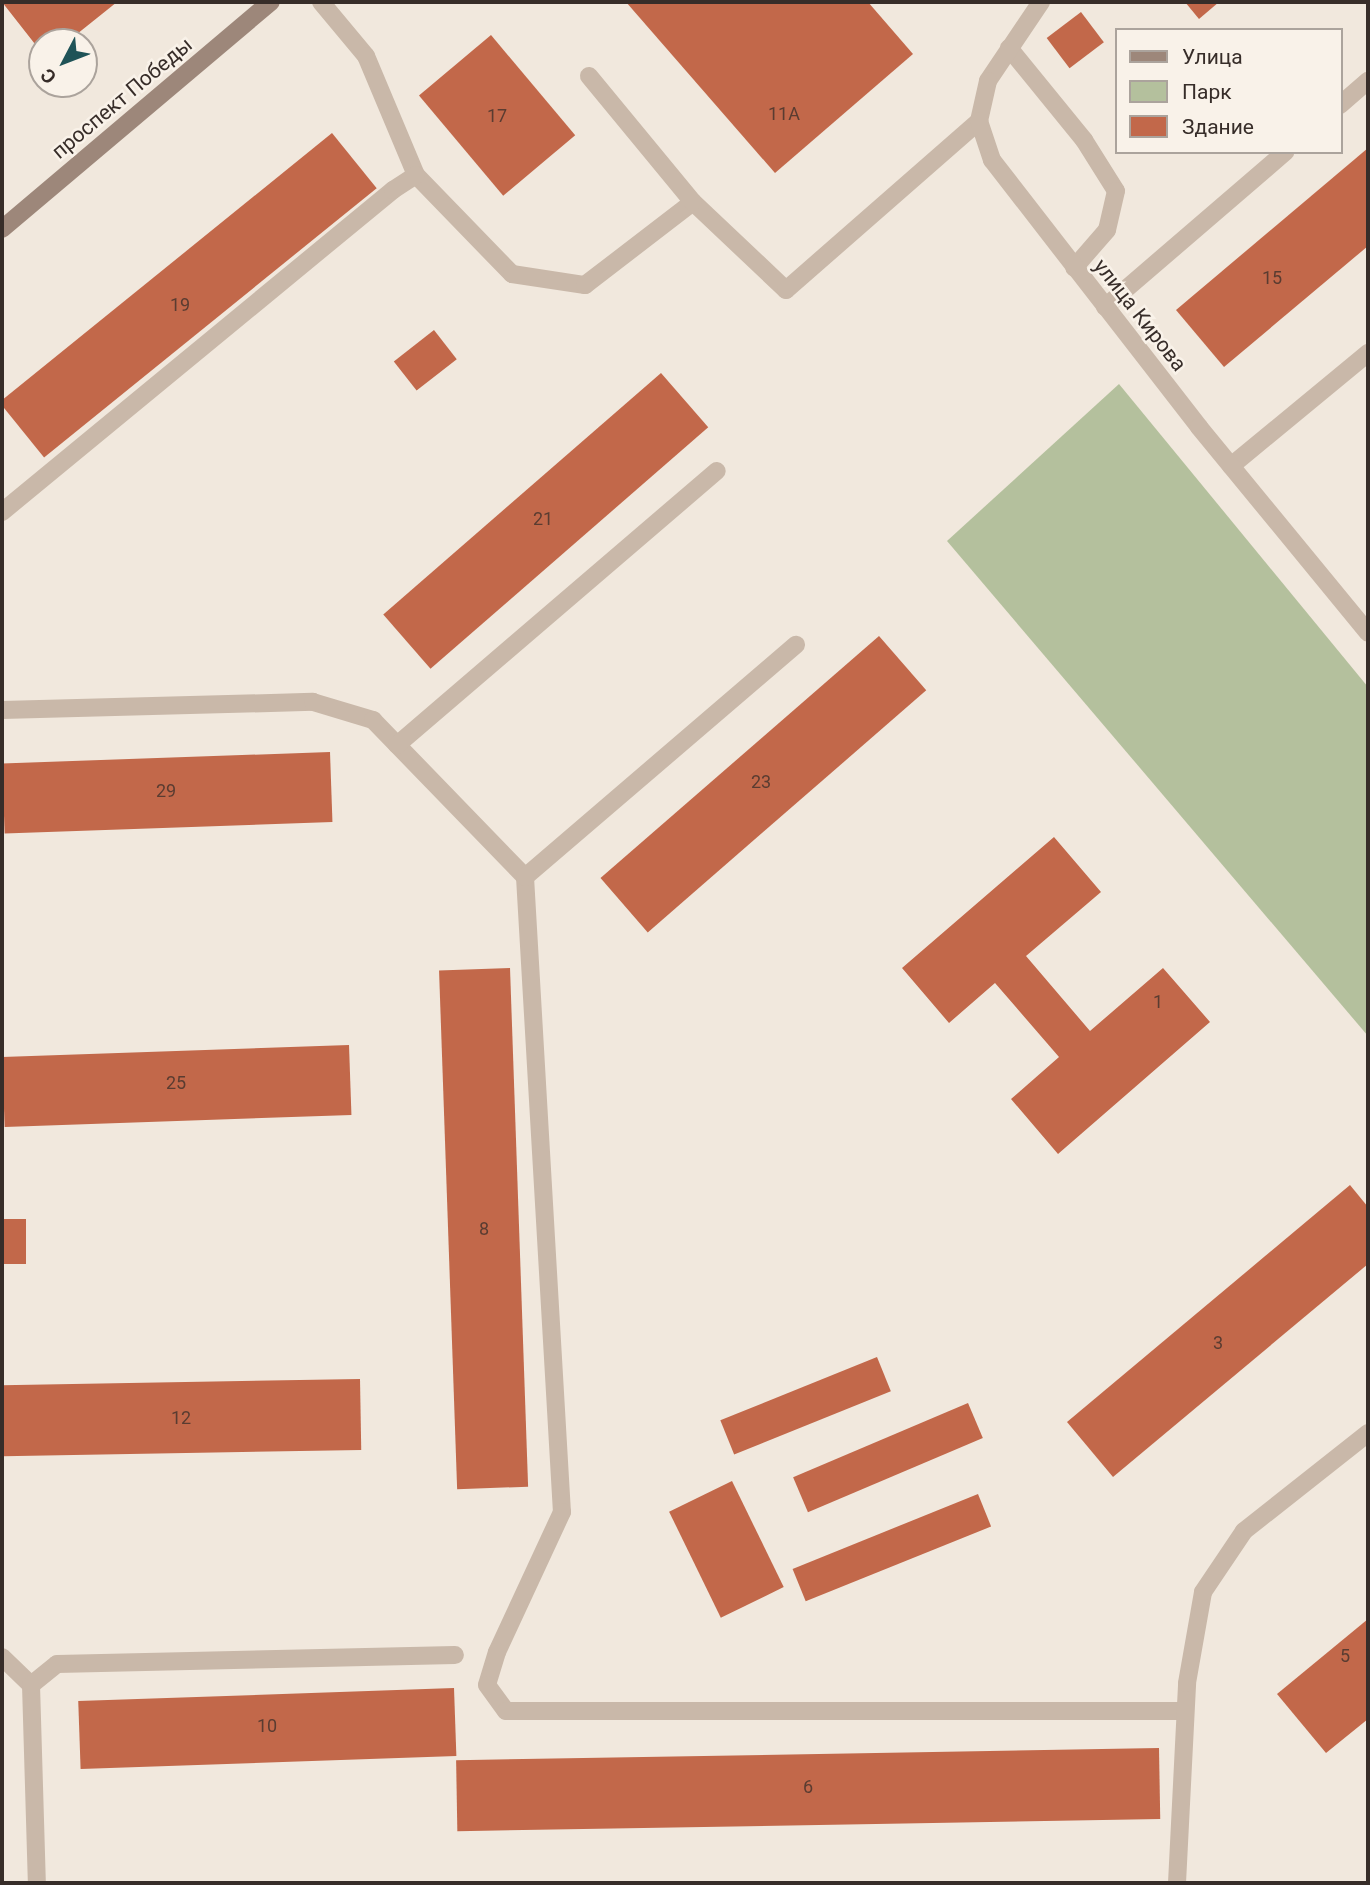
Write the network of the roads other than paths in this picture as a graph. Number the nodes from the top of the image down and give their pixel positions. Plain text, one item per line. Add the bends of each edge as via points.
1 (271, 2) edge
2 (321, 2) edge
3 (1041, 3) edge
4 (1009, 48) junction
5 (589, 76) dead end
6 (1368, 81) edge
7 (1342, 103) edge
8 (978, 121) junction
9 (1283, 154) edge
10 (416, 175) junction
11 (693, 202) junction
12 (2, 229) edge
13 (1074, 268) junction
14 (1105, 307) junction
15 (1368, 353) edge
16 (1231, 466) junction
17 (717, 471) dead end
18 (2, 512) edge
19 (1368, 633) edge
20 (796, 645) dead end
21 (2, 710) edge
22 (397, 745) junction
23 (525, 877) junction
24 (1368, 1433) edge
25 (455, 1655) dead end
26 (2, 1657) edge
27 (31, 1685) junction
28 (1185, 1711) junction
29 (37, 1883) edge
30 (1177, 1883) edge

1 - 12 main road, проспект Победы
2 - 10 street via 366,57
3 - 4 street
4 - 8 street via 988,81
4 - 13 street via 1084,140 1116,191 1107,230
5 - 11 street
6 - 7 street
8 - 11 street via 786,290
8 - 13 street, улица Кирова via 992,160
9 - 14 street
10 - 11 street via 512,274 585,285
10 - 18 street
13 - 14 street, улица Кирова
14 - 16 street, улица Кирова
15 - 16 street
16 - 19 street, улица Кирова
17 - 22 street
20 - 23 street
21 - 22 street via 313,702 373,720
22 - 23 street
23 - 28 street via 562,1512 497,1652 487,1685 506,1711
24 - 28 street via 1244,1531 1203,1592
25 - 27 street via 58,1664
26 - 27 street
27 - 29 street
28 - 30 street

